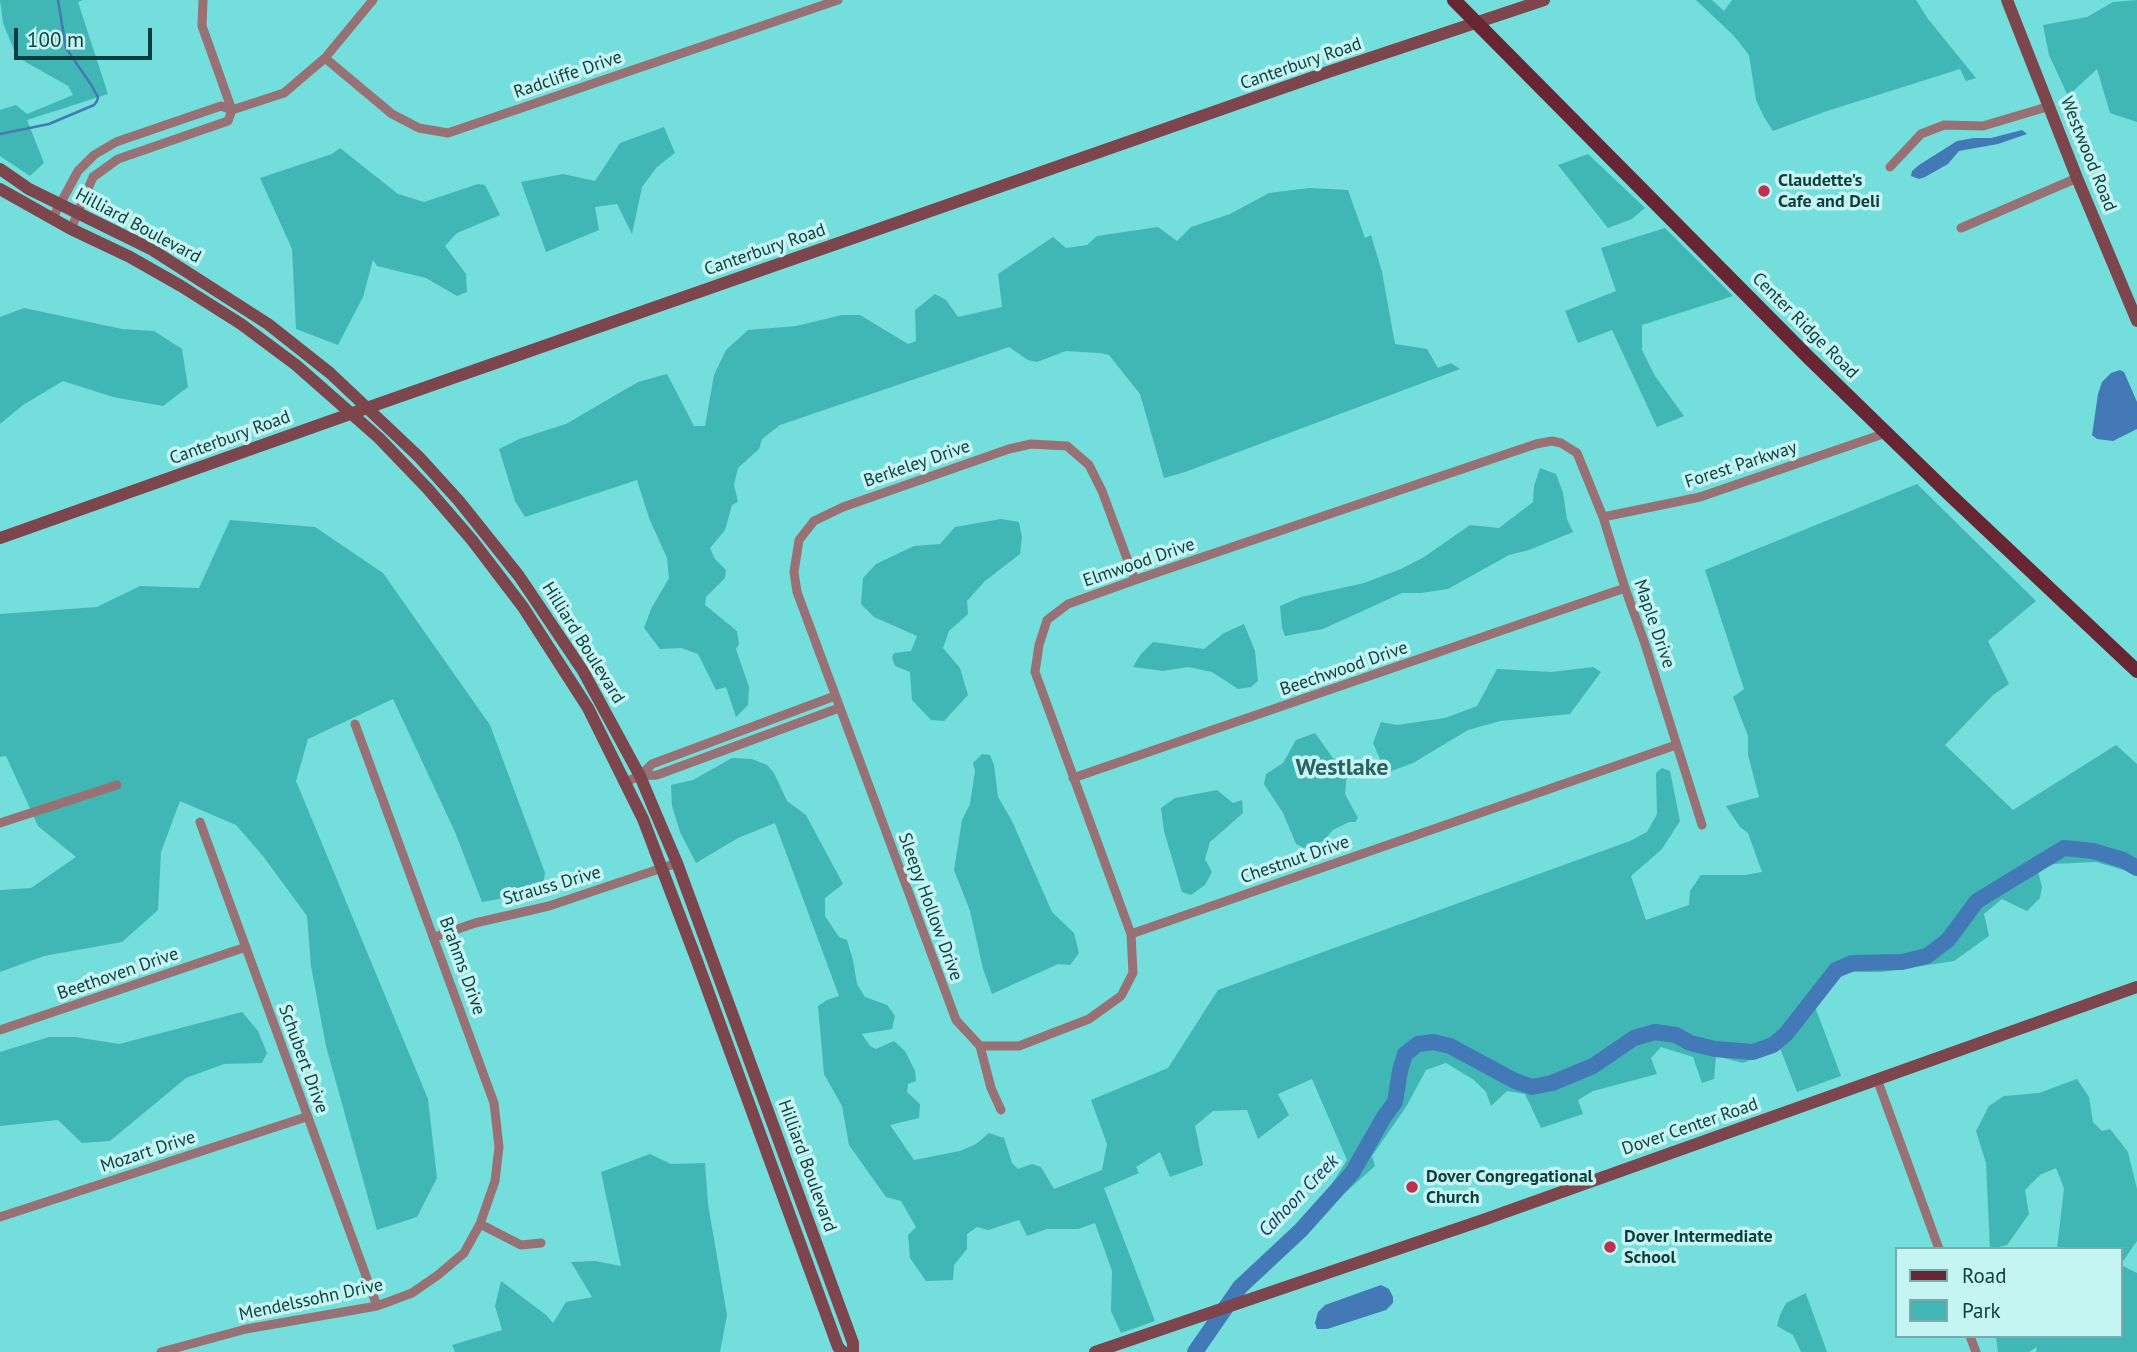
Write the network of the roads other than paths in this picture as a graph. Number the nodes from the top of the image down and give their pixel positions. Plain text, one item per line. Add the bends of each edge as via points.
1 (203, 0) edge
2 (373, 0) edge
3 (838, 0) edge
4 (1454, 0) edge
5 (1544, 0) edge
6 (2007, 0) edge
7 (1476, 23) junction
8 (325, 58) junction
9 (2050, 106) junction
10 (232, 110) junction
11 (1890, 167) dead end
12 (0, 169) edge
13 (2077, 178) junction
14 (0, 189) edge
15 (59, 204) junction
16 (79, 214) junction
17 (52, 219) junction
18 (1961, 228) dead end
19 (71, 229) junction
20 (2133, 298) edge
21 (2137, 321) edge
22 (368, 407) junction
23 (351, 413) junction
24 (1886, 432) junction
25 (1561, 443) joint
26 (1602, 517) junction
27 (0, 538) edge
28 (1135, 580) junction
29 (1625, 588) junction
30 (2137, 671) edge
31 (835, 696) junction
32 (839, 708) junction
33 (355, 724) dead end
34 (1676, 744) junction
35 (640, 776) junction
36 (1073, 778) junction
37 (625, 782) junction
38 (117, 785) dead end
39 (200, 822) dead end
40 (0, 823) edge
41 (1702, 825) dead end
42 (677, 863) junction
43 (663, 868) junction
44 (1131, 934) junction
45 (435, 937) junction
46 (246, 947) junction
47 (2137, 987) edge
48 (0, 1030) edge
49 (980, 1046) junction
50 (1877, 1079) junction
51 (1001, 1110) dead end
52 (306, 1117) junction
53 (0, 1217) edge
54 (480, 1224) junction
55 (541, 1243) dead end
56 (1937, 1247) edge
57 (377, 1306) junction
58 (161, 1352) edge
59 (843, 1352) edge
60 (853, 1352) edge
61 (1095, 1352) edge

1 - 10 street via 202,26
2 - 8 street
3 - 8 street, Radcliffe Drive via 447,133 419,128 392,114
4 - 7 main road, Center Ridge Road
5 - 7 street, Canterbury Road
6 - 9 street, Westwood Road
7 - 22 street, Canterbury Road
7 - 24 main road, Center Ridge Road
8 - 10 street via 284,93
9 - 11 street via 1983,126 1944,125 1921,134
9 - 13 street, Westwood Road
10 - 15 street via 221,106 116,142 78,171
10 - 16 street via 228,121 118,159 93,177
12 - 15 street, Hilliard Boulevard
13 - 18 street
13 - 20 street, Westwood Road
14 - 17 street, Hilliard Boulevard
15 - 16 street, Hilliard Boulevard
15 - 17 street
16 - 19 street
16 - 22 street, Hilliard Boulevard via 151,249 268,324
17 - 19 street, Hilliard Boulevard
19 - 23 street, Hilliard Boulevard via 153,269 241,324
20 - 21 street, Westwood Road
22 - 23 street, Canterbury Road
22 - 35 street, Hilliard Boulevard via 459,501 519,576 576,660
23 - 27 street, Canterbury Road
23 - 37 street, Hilliard Boulevard via 428,489 508,586 570,679
24 - 26 street, Forest Parkway via 1700,497
24 - 30 main road, Center Ridge Road
25 - 26 street, Maple Drive via 1577,453
25 - 28 street, Elmwood Drive via 1536,444
26 - 29 street, Maple Drive
28 - 31 street, Berkeley Drive via 1102,491 1089,466 1067,446 1031,444 1009,449 843,507 814,521 799,540 794,572
28 - 36 street, Elmwood Drive via 1068,604 1047,620 1039,645 1035,672
29 - 34 street, Maple Drive
29 - 36 street, Beechwood Drive
31 - 32 street, Berkeley Drive
31 - 35 street via 652,764
32 - 35 street via 657,775
32 - 49 street, Sleepy Hollow Drive via 956,1020
33 - 45 street, Brahms Drive
34 - 41 street, Maple Drive
34 - 44 street, Chestnut Drive
35 - 37 street
35 - 42 street, Hilliard Boulevard
36 - 44 street, Elmwood Drive
37 - 43 street, Hilliard Boulevard
38 - 40 street
39 - 46 street, Schubert Drive
42 - 43 street, Strauss Drive
42 - 60 street, Hilliard Boulevard
43 - 45 street, Strauss Drive
43 - 59 street, Hilliard Boulevard
44 - 49 street via 1133,973 1121,996 1089,1019 1019,1046
45 - 54 street, Brahms Drive via 494,1103 499,1147 495,1181
46 - 48 street, Beethoven Drive
46 - 52 street, Schubert Drive
47 - 50 street, Dover Center Road
49 - 51 street, Sleepy Hollow Drive
50 - 56 street
50 - 61 street, Dover Center Road
52 - 53 street, Mozart Drive
52 - 57 street, Schubert Drive
54 - 55 street via 521,1245
54 - 57 street, Mendelssohn Drive via 464,1253 438,1275 412,1293
57 - 58 street, Mendelssohn Drive via 246,1329

